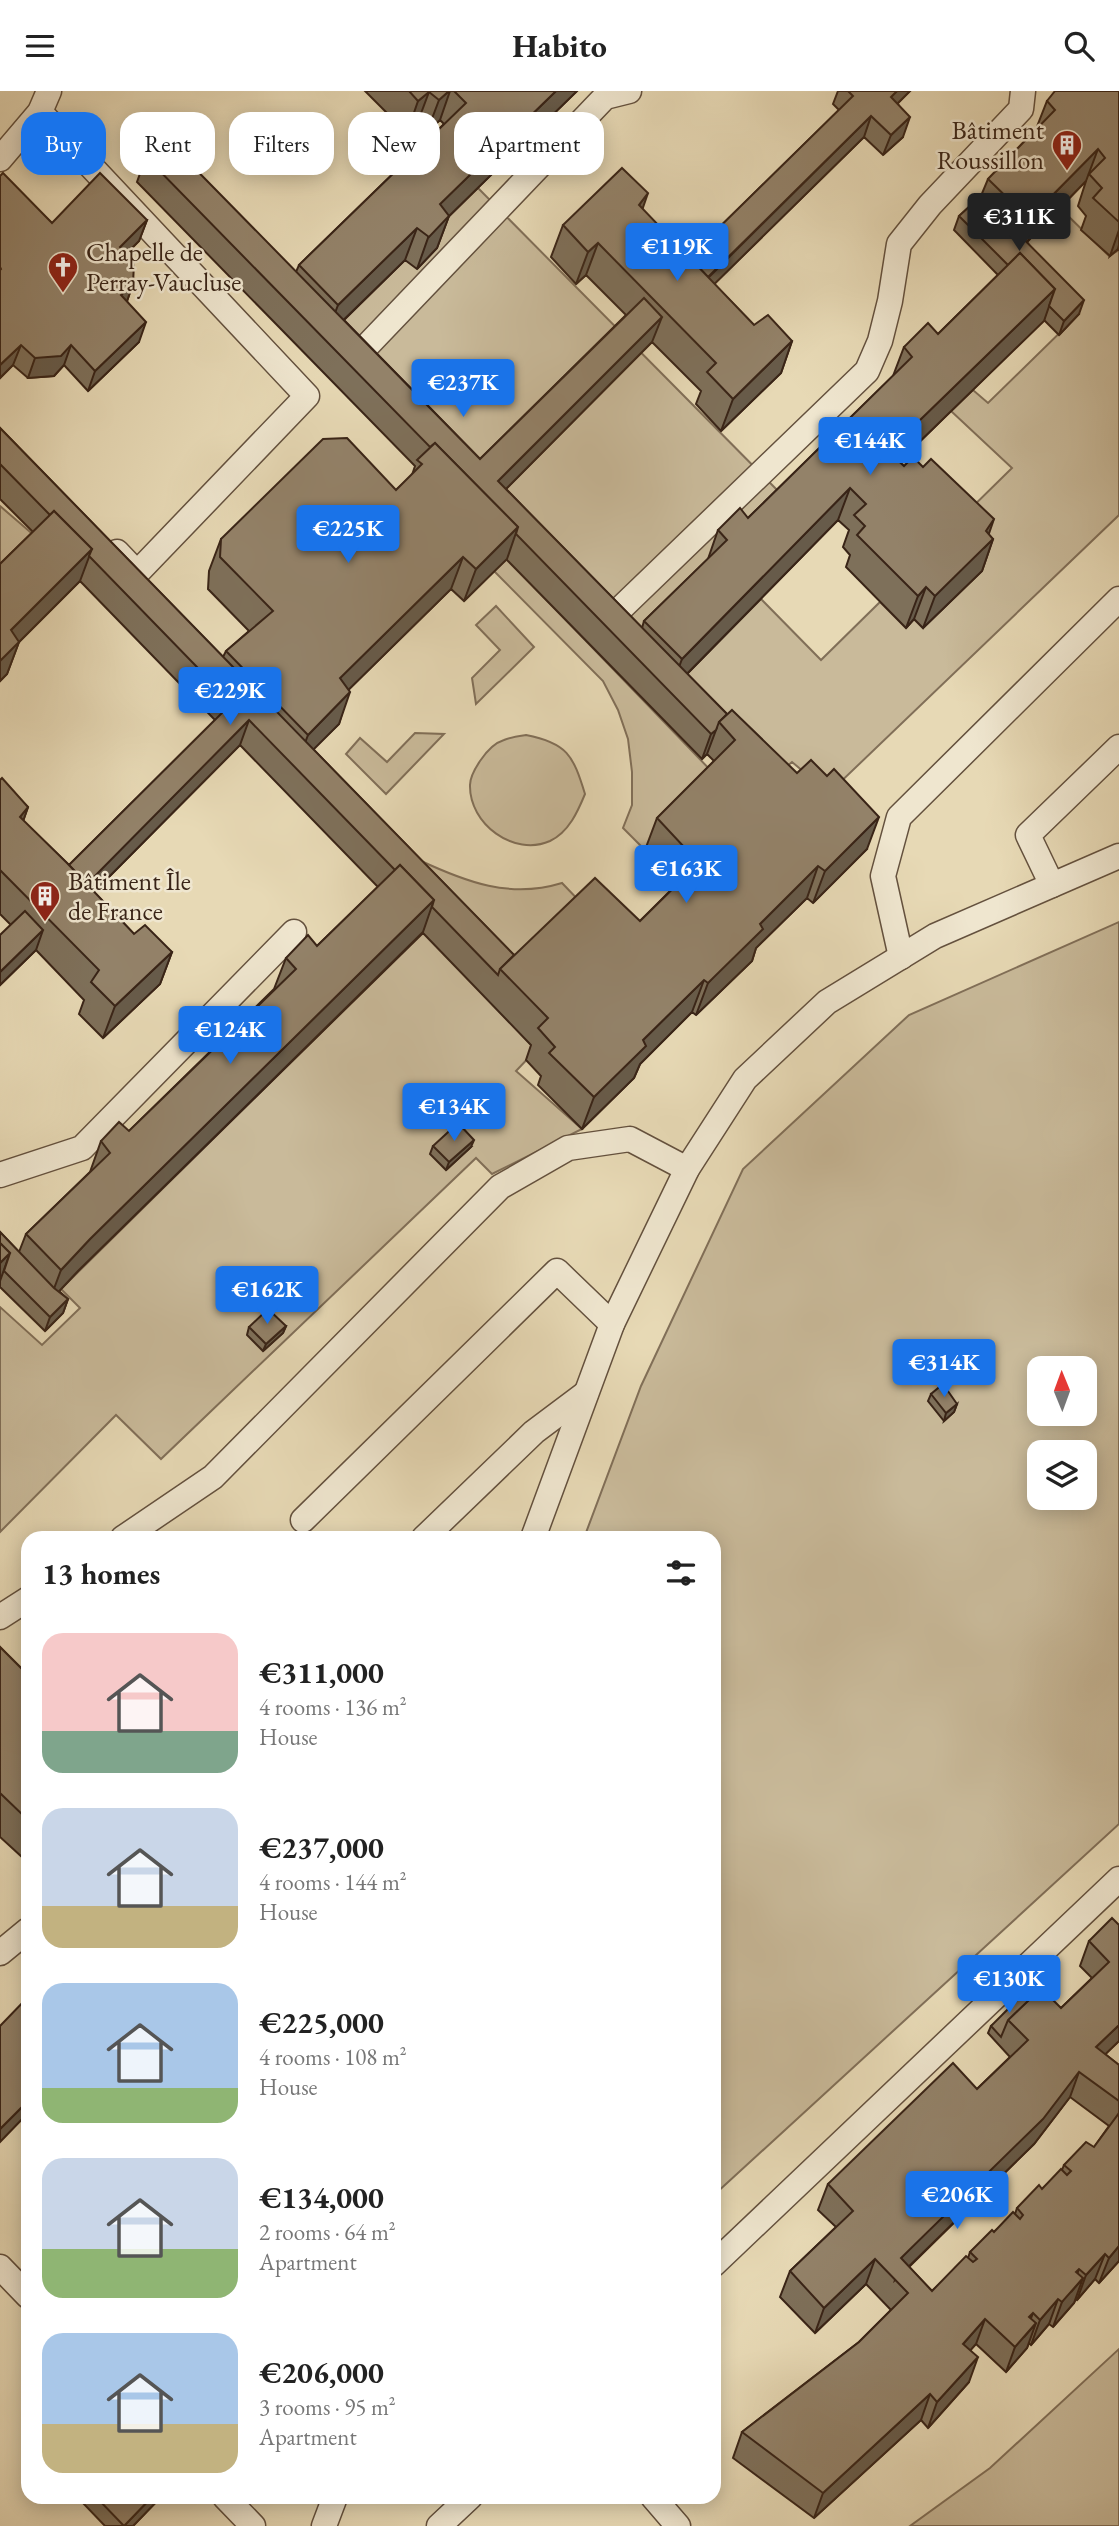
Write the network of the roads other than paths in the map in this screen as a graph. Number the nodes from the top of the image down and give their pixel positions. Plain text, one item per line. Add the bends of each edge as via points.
1 (629, 91) edge
2 (1023, 91) edge
3 (44, 102) edge
4 (0, 159) edge
5 (363, 350) edge
6 (101, 535) edge
7 (1119, 599) edge
8 (617, 612) edge
9 (1119, 747) edge
10 (1119, 856) edge
11 (1052, 885) junction
12 (294, 932) dead end
13 (901, 957) junction
14 (687, 1169) junction
15 (0, 1175) edge
16 (612, 1324) junction
17 (587, 1393) junction
18 (303, 1520) dead end
19 (133, 1531) edge
20 (431, 1531) edge
21 (536, 1531) edge
22 (21, 1604) edge
23 (0, 1617) edge
24 (1119, 1879) edge
25 (21, 1936) edge
26 (0, 1953) edge
27 (721, 2258) edge
28 (0, 2267) edge
29 (21, 2289) edge
30 (232, 2504) edge
31 (332, 2504) edge
32 (463, 2504) edge
33 (659, 2504) edge
34 (253, 2526) edge
35 (324, 2526) edge
36 (439, 2526) edge
37 (678, 2526) edge

1 - 5 lane via 605,97
2 - 8 lane via 1021,109 899,244 880,341 867,371
3 - 4 lane
3 - 6 lane via 307,396 137,573
7 - 13 lane via 899,817 883,876
9 - 11 lane via 1028,835
10 - 11 lane
11 - 13 lane via 935,936
12 - 15 lane via 82,1148
13 - 14 lane via 827,1002 745,1079
14 - 16 lane
14 - 19 lane via 630,1139 568,1148 500,1187 213,1477
16 - 17 lane
16 - 18 lane via 557,1271
17 - 20 lane via 534,1432
17 - 21 lane
22 - 23 lane
24 - 27 lane
25 - 26 lane
28 - 29 lane
30 - 34 lane
31 - 35 lane
32 - 36 lane
33 - 37 lane

